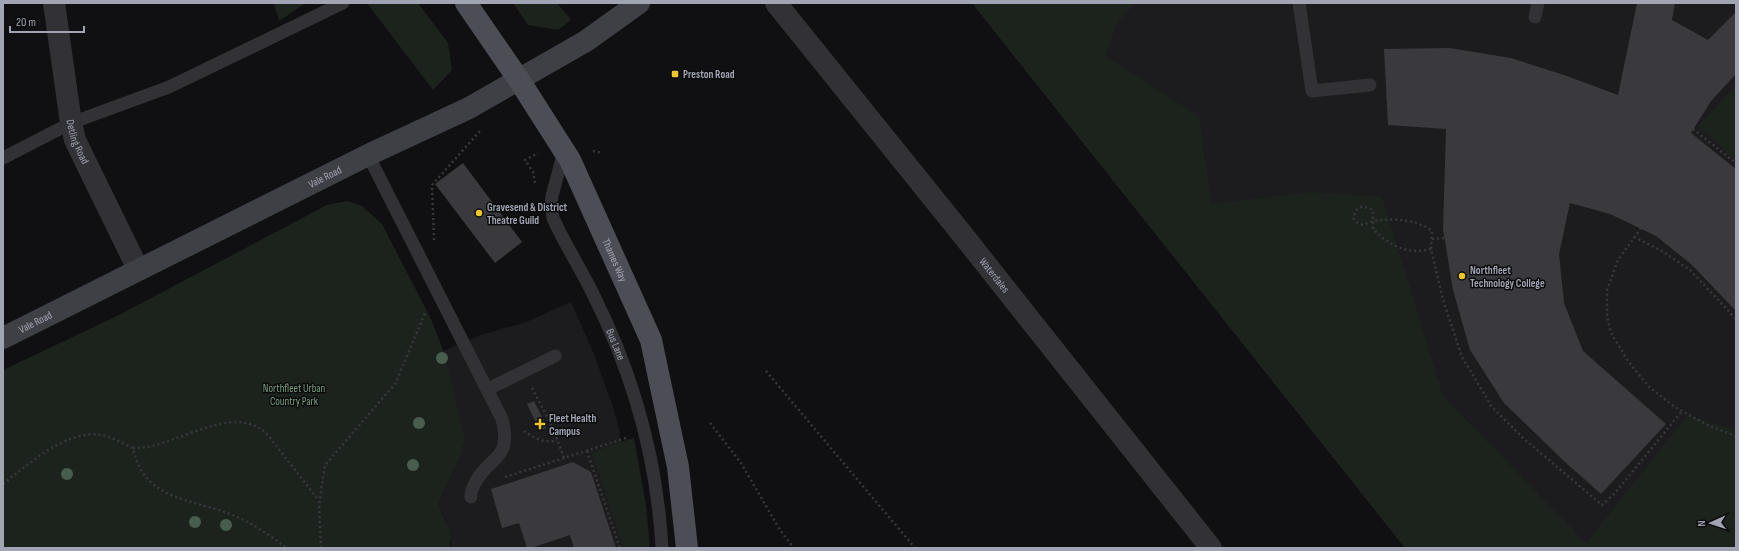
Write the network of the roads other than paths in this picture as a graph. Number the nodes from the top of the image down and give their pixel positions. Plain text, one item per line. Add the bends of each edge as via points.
1 (54, 3) edge
2 (343, 3) edge
3 (466, 3) edge
4 (639, 3) edge
5 (776, 3) edge
6 (1299, 3) edge
7 (1538, 3) edge
8 (1535, 17) dead end
9 (519, 80) junction
10 (1370, 85) dead end
11 (71, 123) junction
12 (564, 151) junction
13 (368, 155) junction
14 (3, 158) edge
15 (138, 270) junction
16 (3, 338) edge
17 (555, 356) dead end
18 (488, 389) junction
19 (470, 497) dead end
20 (662, 548) edge
21 (687, 548) edge
22 (1211, 548) edge

1 - 11 street, Detling Road
2 - 11 lane via 170,87
3 - 9 main road, Thames Way
4 - 9 street, Vale Road via 586,41
5 - 22 street, Waterdales
6 - 10 lane via 1312,91
7 - 8 lane
9 - 12 main road, Thames Way
9 - 13 street, Vale Road via 469,108
11 - 14 lane
11 - 15 street, Detling Road via 75,140
12 - 20 lane, Bus Lane via 552,196 553,218 614,336 639,405 655,484
12 - 21 main road, Thames Way via 652,340 678,467
13 - 15 street, Vale Road
13 - 18 lane
15 - 16 street, Vale Road
17 - 18 lane
18 - 19 lane via 502,419 505,441 498,458 477,479

